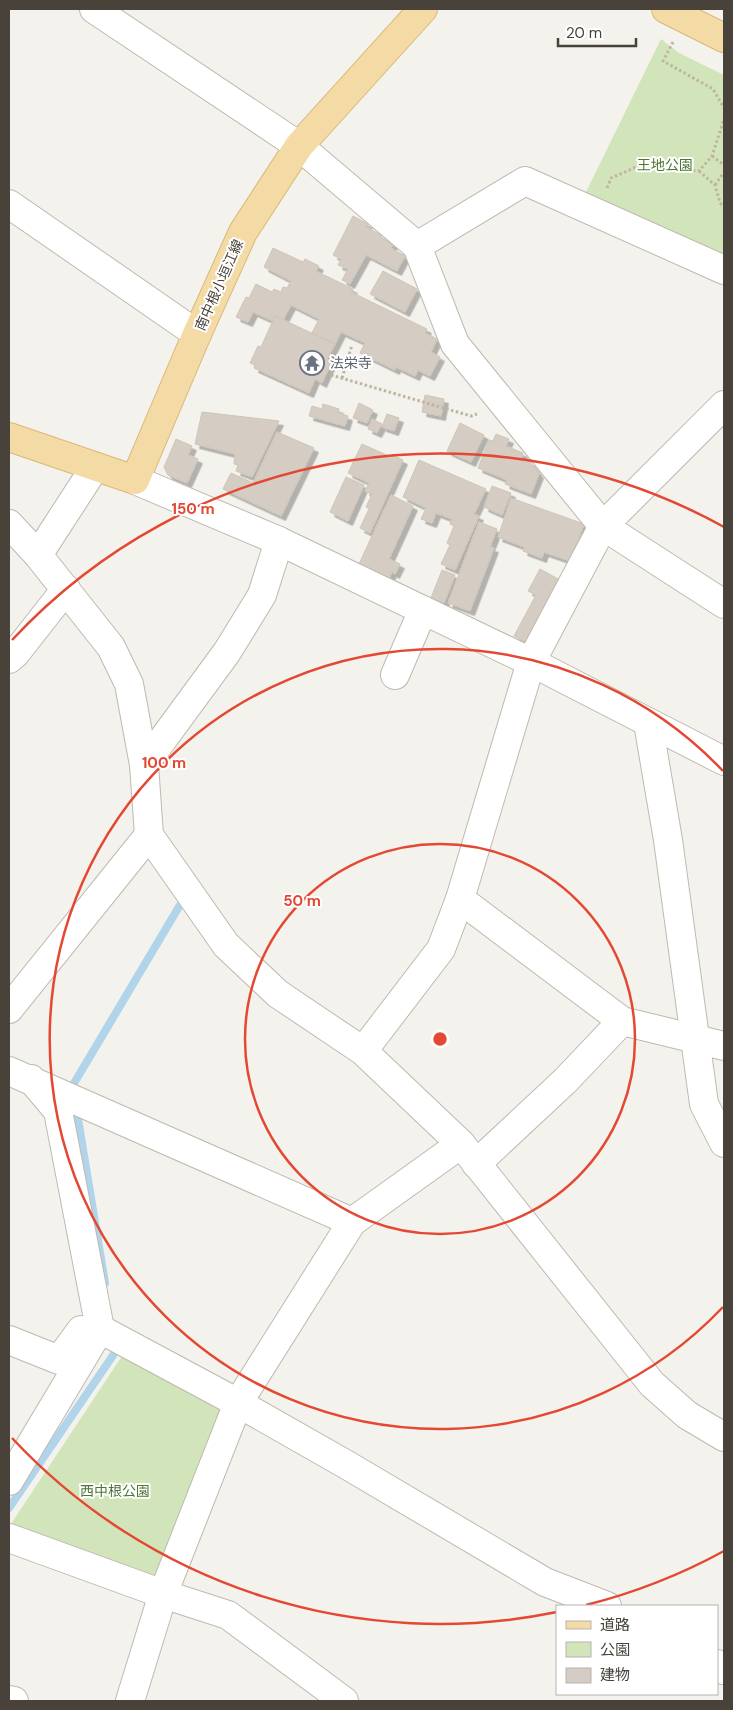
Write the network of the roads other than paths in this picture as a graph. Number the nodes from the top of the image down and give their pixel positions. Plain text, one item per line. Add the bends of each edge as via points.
1 (94, 9) edge
2 (422, 9) edge
3 (666, 9) edge
4 (724, 38) edge
5 (299, 146) junction
6 (9, 204) edge
7 (417, 246) junction
8 (724, 270) edge
9 (197, 334) junction
10 (724, 405) edge
11 (9, 437) edge
12 (95, 467) junction
13 (135, 480) junction
14 (9, 524) edge
15 (604, 526) junction
16 (279, 541) junction
17 (38, 555) junction
18 (66, 589) junction
19 (724, 604) edge
20 (423, 610) junction
21 (9, 659) edge
22 (531, 662) junction
23 (395, 676) dead end
24 (648, 723) junction
25 (724, 761) edge
26 (144, 765) junction
27 (149, 835) junction
28 (460, 899) junction
29 (9, 1009) edge
30 (622, 1021) junction
31 (694, 1039) junction
32 (724, 1046) edge
33 (363, 1051) junction
34 (20, 1075) edge
35 (724, 1143) edge
36 (468, 1154) junction
37 (352, 1222) junction
38 (100, 1323) junction
39 (9, 1340) edge
40 (238, 1403) junction
41 (724, 1437) edge
42 (9, 1481) edge
43 (12, 1540) edge
44 (162, 1594) junction
45 (604, 1605) edge
46 (9, 1700) edge
47 (14, 1701) edge
48 (130, 1701) edge
49 (344, 1701) edge

1 - 5 street
2 - 5 main road, 南中根小垣江線
3 - 4 main road
5 - 7 street
5 - 9 main road, 南中根小垣江線 via 243,232
6 - 9 street
7 - 8 street via 525,182
7 - 15 street via 455,344
9 - 13 main road, 南中根小垣江線
10 - 15 street
11 - 12 main road
12 - 13 main road
12 - 17 street
13 - 16 street
14 - 17 street
15 - 19 street
15 - 22 street
16 - 20 street
16 - 26 street via 262,595 227,652
17 - 18 street
18 - 21 street
18 - 26 street via 111,647 129,684
20 - 22 street
20 - 23 street
22 - 24 street
22 - 28 street
24 - 25 street
24 - 31 street via 668,840
26 - 27 street
27 - 29 street
27 - 33 street via 226,945 278,994
28 - 30 street
28 - 33 street via 441,949
30 - 31 street
30 - 36 street via 565,1081
31 - 32 street
31 - 35 street via 704,1104
33 - 36 street
34 - 37 street
34 - 38 street via 58,1111
36 - 37 street
36 - 41 street via 652,1384 687,1415
37 - 40 street
38 - 39 street via 59,1360
38 - 40 street via 131,1345
38 - 42 street
40 - 44 street
40 - 45 street via 545,1582
43 - 44 street
44 - 48 street
44 - 49 street via 228,1615
46 - 47 street

